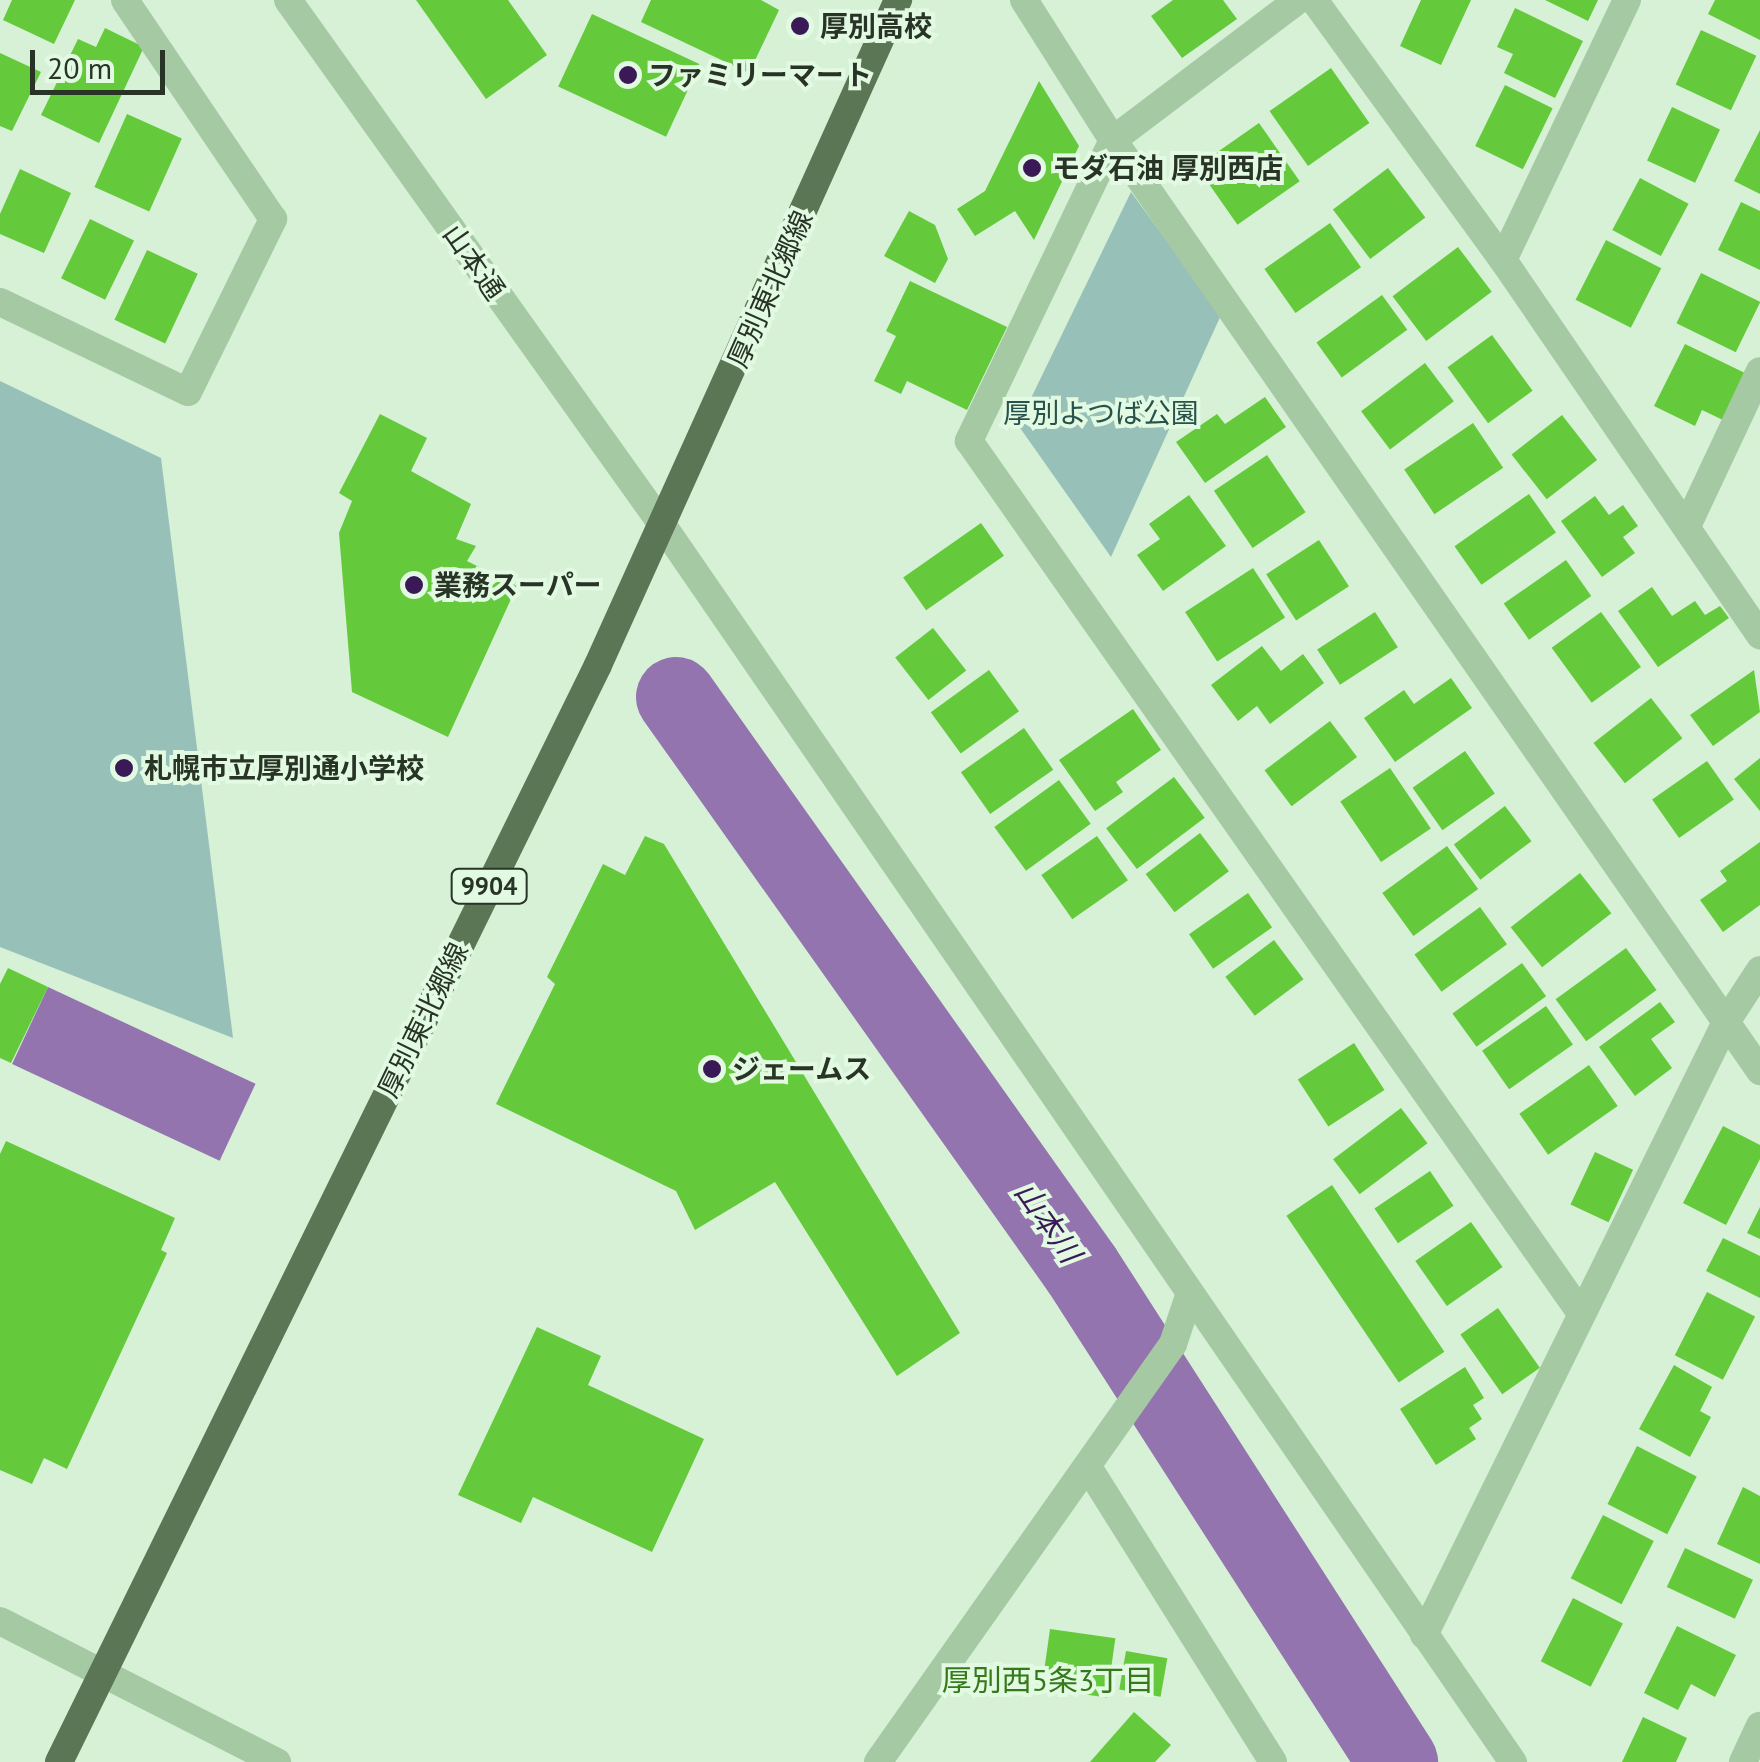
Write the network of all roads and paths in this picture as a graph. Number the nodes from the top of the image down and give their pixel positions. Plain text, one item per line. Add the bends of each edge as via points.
1 (125, 0) edge
2 (288, 0) edge
3 (898, 0) edge
4 (1024, 0) edge
5 (1298, 0) edge
6 (1314, 0) edge
7 (1627, 0) edge
8 (1112, 140) junction
9 (1503, 260) junction
10 (0, 302) edge
11 (1760, 371) edge
12 (660, 523) junction
13 (1687, 526) junction
14 (1760, 636) edge
15 (1760, 970) edge
16 (1726, 1022) junction
17 (1760, 1071) edge
18 (1189, 1296) junction
19 (1580, 1312) junction
20 (1088, 1467) junction
21 (0, 1621) edge
22 (1424, 1636) junction
23 (103, 1672) junction
24 (1760, 1726) edge
25 (59, 1762) edge
26 (278, 1762) edge
27 (878, 1762) edge
28 (1274, 1762) edge
29 (1513, 1762) edge
30 (1743, 1762) edge

1 - 10 street via 272,219 188,392
2 - 12 street, 山本通
3 - 12 main road, 厚別東北郷線 / 9904
4 - 8 street
5 - 8 street
6 - 9 street
7 - 9 street
8 - 16 street
8 - 19 street via 969,441
9 - 13 street
11 - 13 street
12 - 18 street, 山本通
12 - 23 main road, 厚別東北郷線 / 9904 via 590,682
13 - 14 street
15 - 16 street
16 - 17 street
16 - 19 street
18 - 20 street via 1172,1344
18 - 22 street, 山本通
19 - 22 street
20 - 27 street
20 - 28 street
21 - 23 street
22 - 29 street, 山本通
23 - 25 main road, 厚別東北郷線 / 9904
23 - 26 street
24 - 30 street

